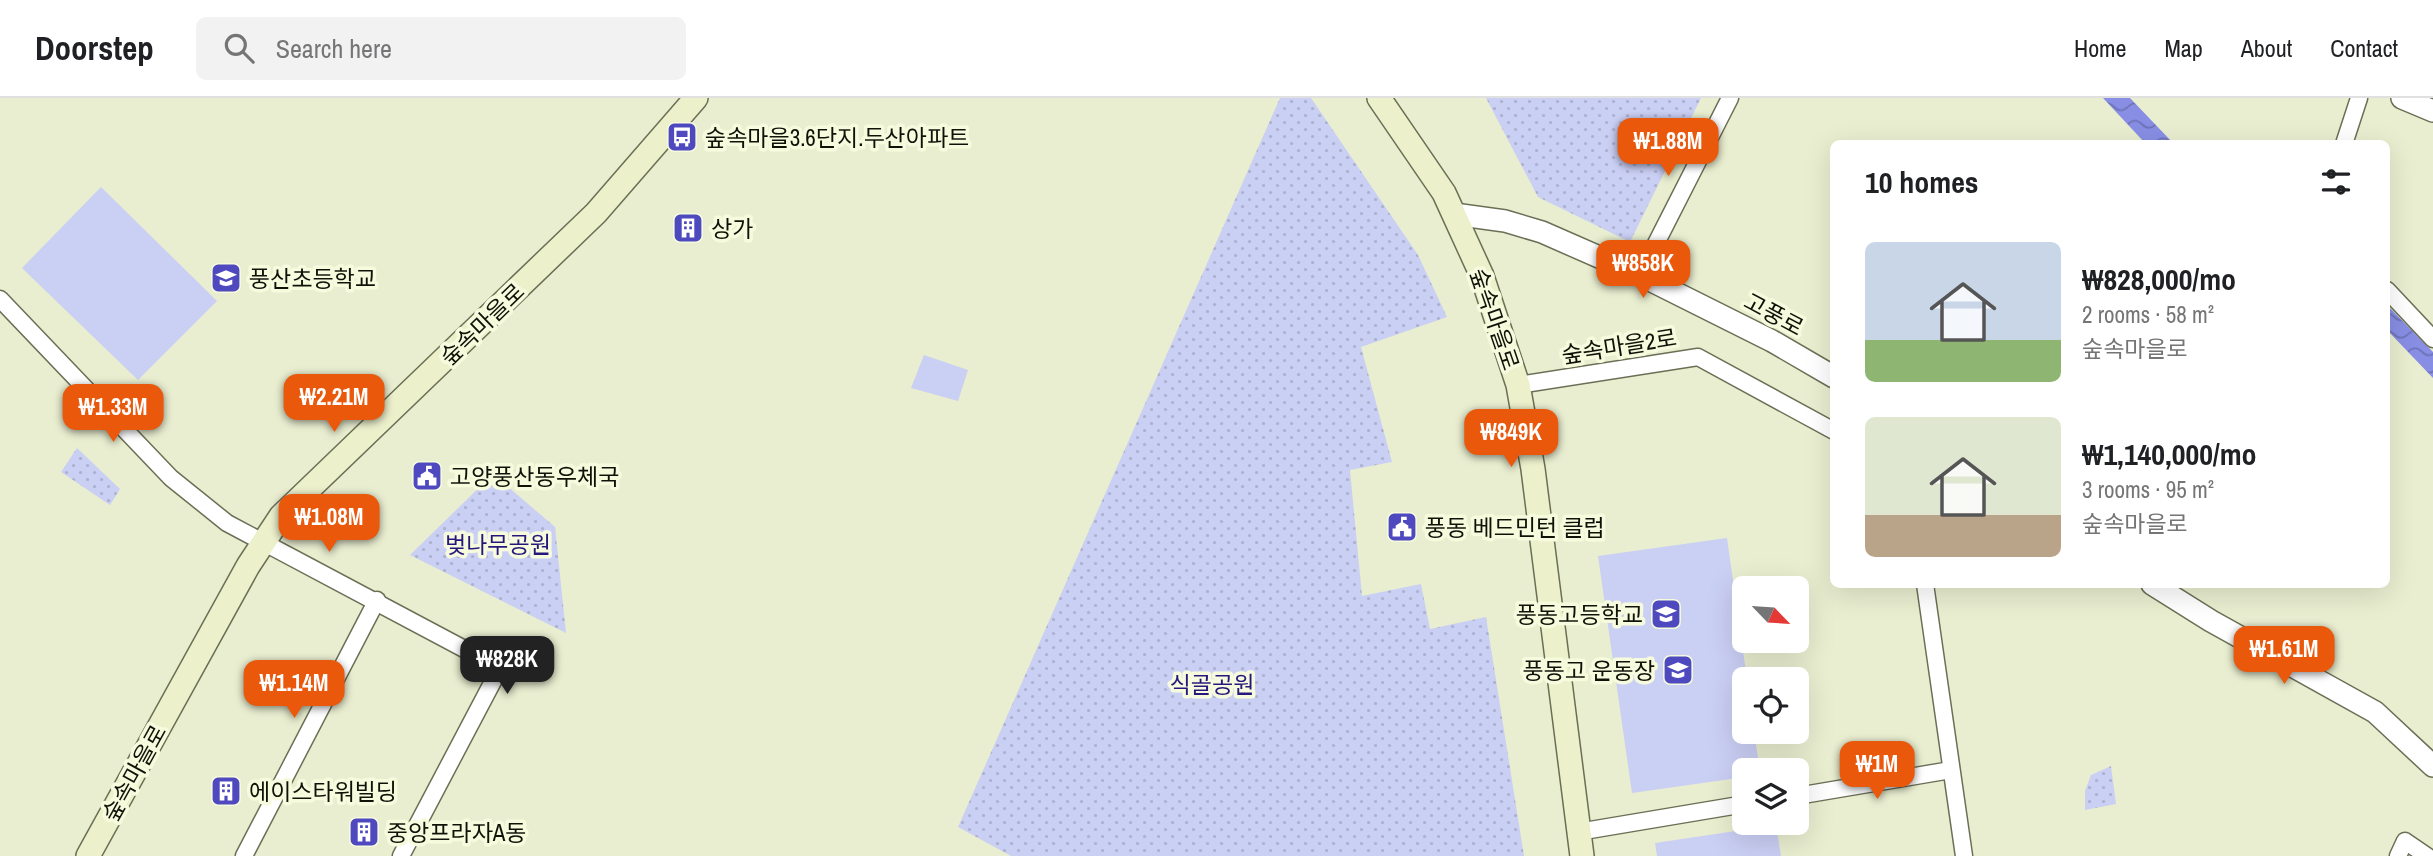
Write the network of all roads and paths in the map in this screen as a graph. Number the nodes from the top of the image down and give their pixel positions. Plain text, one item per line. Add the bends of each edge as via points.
1 (696, 98) edge
2 (1379, 98) edge
3 (1730, 98) edge
4 (2360, 98) edge
5 (2402, 98) edge
6 (2433, 111) edge
7 (2345, 140) edge
8 (1454, 214) junction
9 (1640, 275) junction
10 (2390, 293) edge
11 (0, 299) edge
12 (2433, 339) edge
13 (1830, 375) edge
14 (1518, 385) junction
15 (1830, 429) edge
16 (263, 544) junction
17 (1926, 588) edge
18 (2158, 588) edge
19 (377, 600) junction
20 (2433, 766) edge
21 (1951, 770) junction
22 (1809, 794) edge
23 (1732, 806) edge
24 (1578, 832) junction
25 (88, 856) edge
26 (244, 856) edge
27 (401, 856) edge
28 (1582, 856) edge
29 (1964, 856) edge
30 (2398, 856) edge
31 (2427, 856) edge

1 - 16 main road, 숲속마을로 via 596,213 310,487 281,516
2 - 8 main road, 숲속마을로
3 - 9 street
4 - 7 street
5 - 6 street
8 - 9 street, 고풍로 via 1542,232
8 - 14 main road, 숲속마을로 via 1482,276
9 - 13 street, 고풍로
10 - 12 street
11 - 16 street via 171,478 226,523
14 - 15 street, 숲속마을2로 via 1698,357
14 - 24 main road, 숲속마을로 via 1533,469
16 - 19 street
16 - 25 main road, 숲속마을로
17 - 21 street
18 - 20 street via 2375,712
19 - 26 street
19 - 27 street via 500,668
21 - 22 street
21 - 29 street
23 - 24 street
24 - 28 main road, 숲속마을로
30 - 31 street via 2405,841

